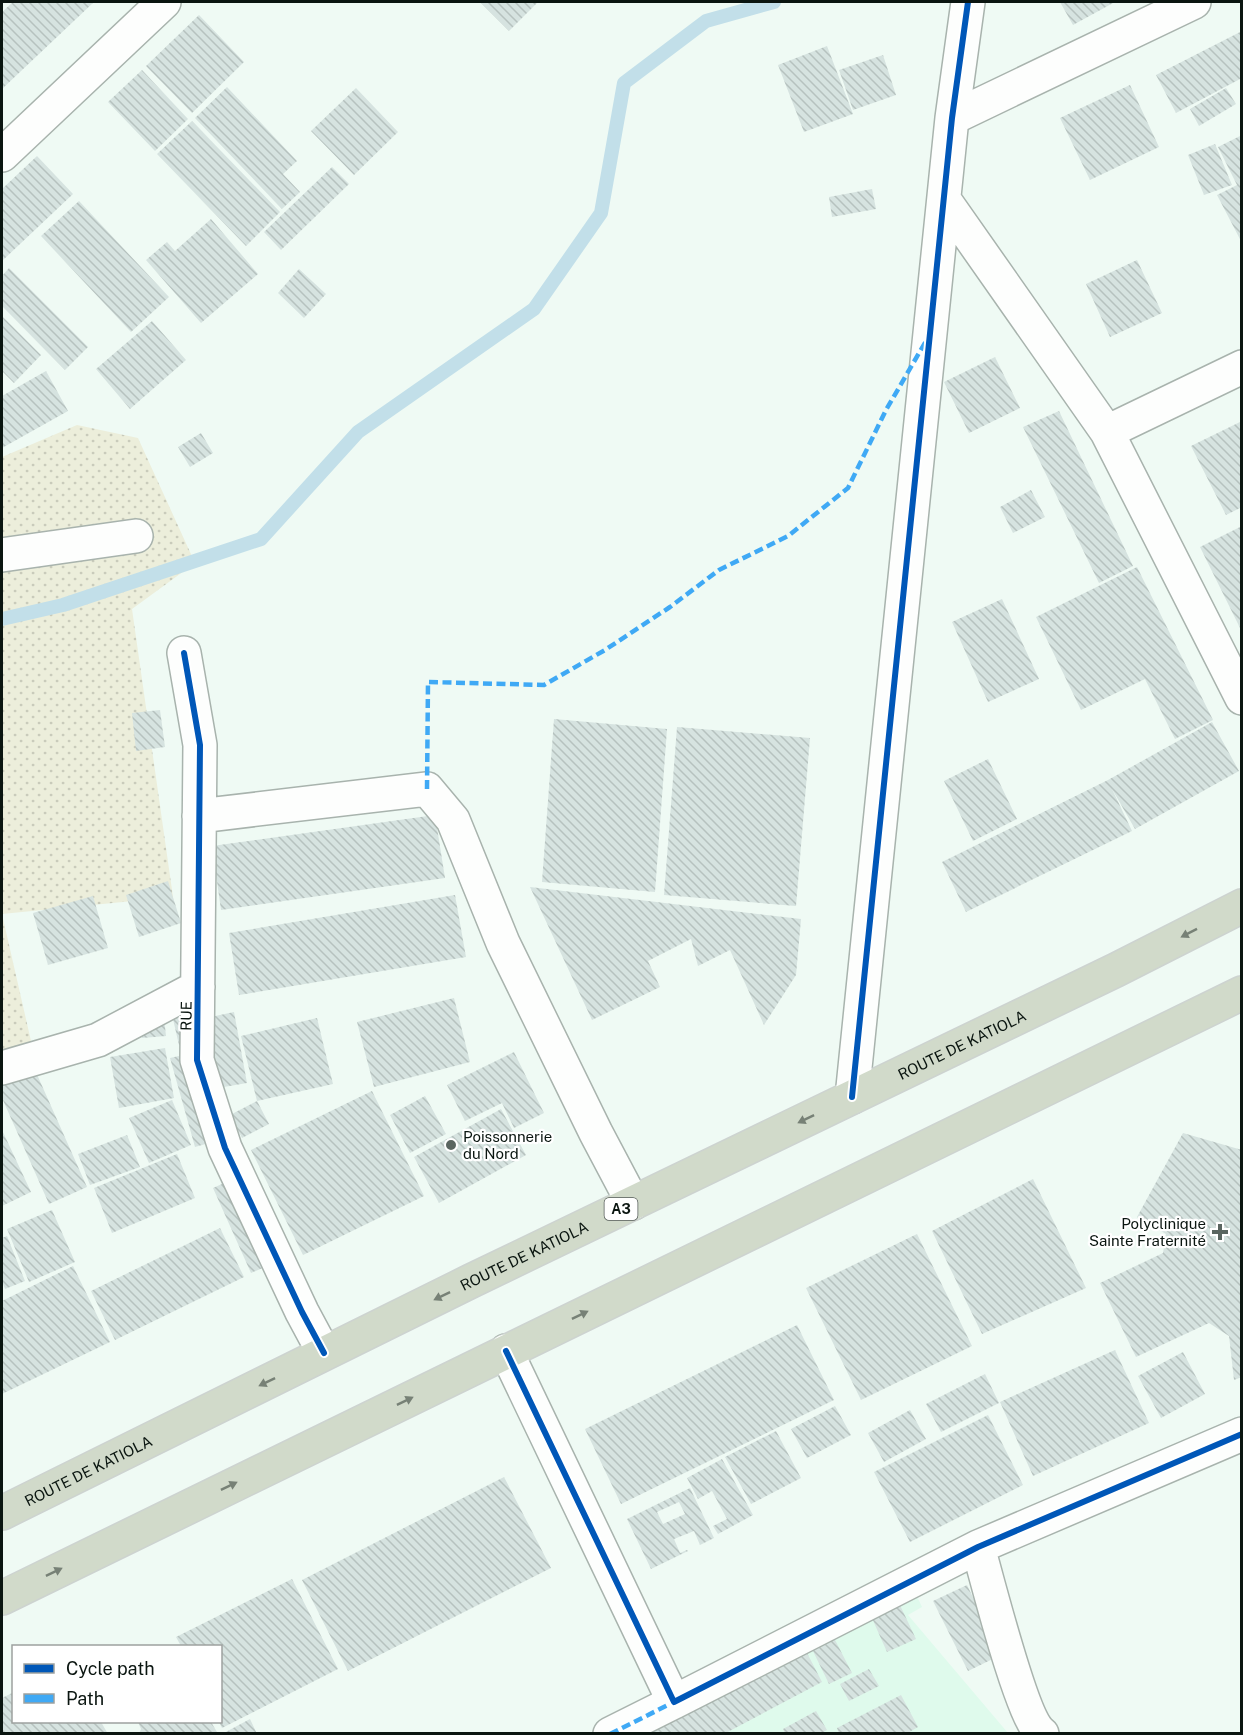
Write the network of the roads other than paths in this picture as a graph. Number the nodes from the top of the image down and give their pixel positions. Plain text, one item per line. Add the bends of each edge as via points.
1 (164, 2) edge
2 (968, 2) edge
3 (1194, 2) edge
4 (952, 118) junction
5 (2, 155) edge
6 (945, 201) junction
7 (1242, 367) edge
8 (1107, 432) junction
9 (136, 536) dead end
10 (2, 555) edge
11 (184, 653) dead end
12 (1242, 698) edge
13 (199, 816) junction
14 (1242, 906) edge
15 (198, 987) junction
16 (1242, 993) edge
17 (2, 1068) edge
18 (852, 1097) junction
19 (633, 1203) junction
20 (506, 1352) junction
21 (324, 1353) junction
22 (1242, 1434) edge
23 (2, 1513) edge
24 (978, 1547) junction
25 (2, 1598) edge
26 (674, 1702) junction
27 (610, 1734) edge
28 (1042, 1734) edge

1 - 5 street
2 - 4 street
3 - 4 street
4 - 6 street
6 - 8 street
6 - 18 street
7 - 8 street
8 - 12 street
9 - 10 street
11 - 13 street, RUE via 200,745
13 - 15 street, RUE
13 - 19 street via 427,789 453,820 504,943
14 -> 18 highway, ROUTE DE KATIOLA / A3
15 - 17 street via 98,1040
15 - 21 street, RUE via 197,1060 225,1148
20 -> 16 highway
18 -> 19 highway, ROUTE DE KATIOLA / A3
19 -> 21 highway, ROUTE DE KATIOLA / A3
25 -> 20 highway
20 - 26 street
21 -> 23 highway, ROUTE DE KATIOLA / A3
22 - 24 street
24 - 26 street
24 - 28 street via 1024,1704
26 - 27 street

